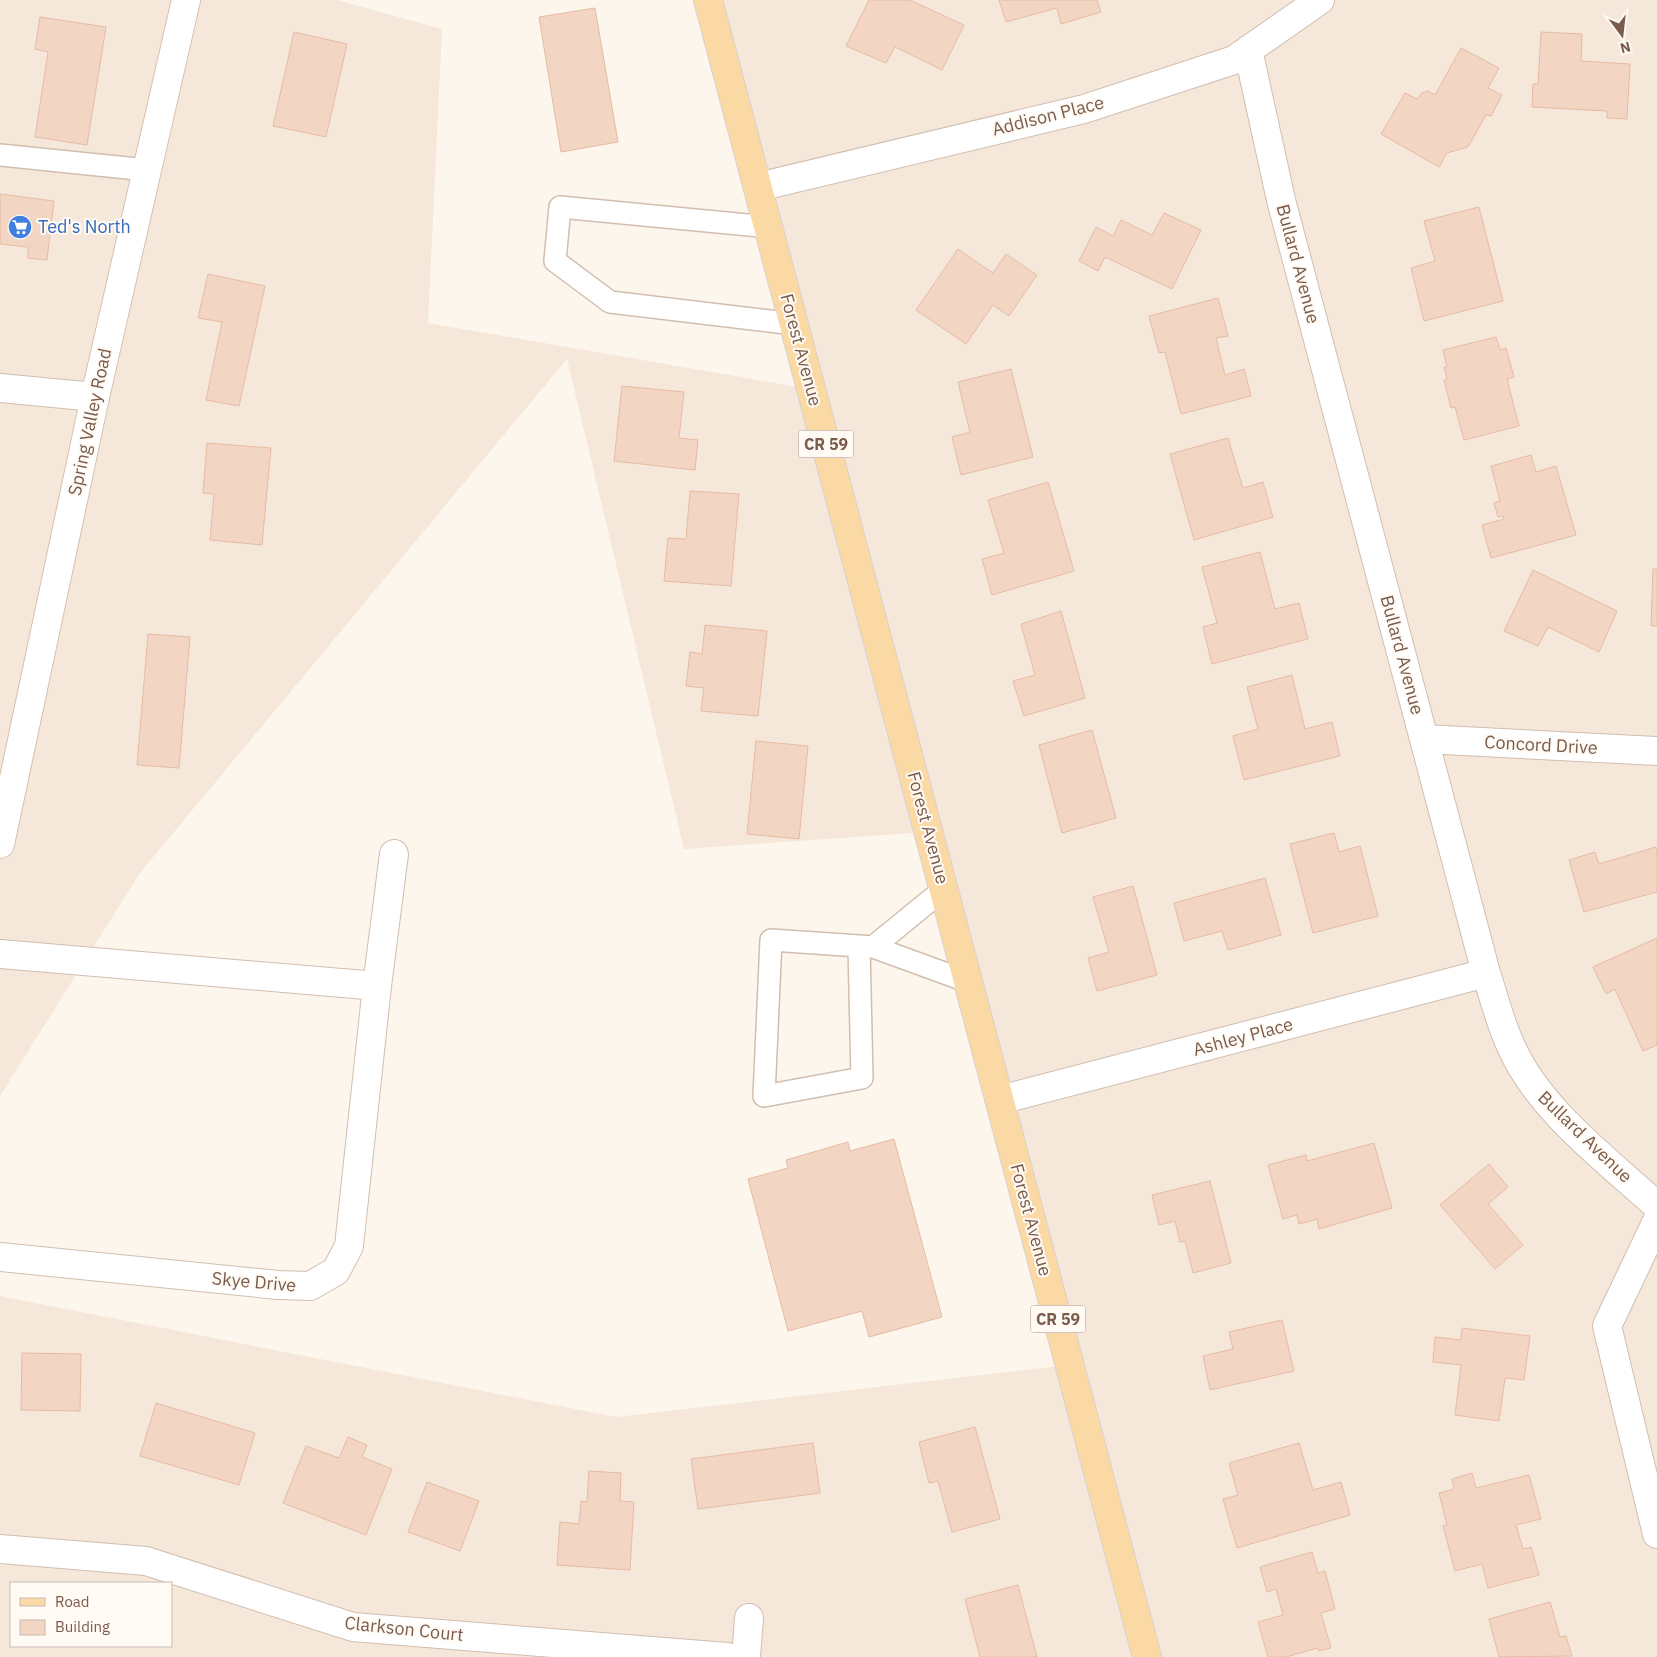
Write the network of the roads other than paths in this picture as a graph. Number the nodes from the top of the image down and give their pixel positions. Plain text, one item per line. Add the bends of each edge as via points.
1 (186, 0) edge
2 (708, 0) edge
3 (1320, 0) edge
4 (1248, 50) junction
5 (0, 155) edge
6 (147, 170) junction
7 (758, 187) junction
8 (769, 227) junction
9 (794, 324) junction
10 (0, 388) edge
11 (95, 397) junction
12 (1424, 740) junction
13 (1657, 751) edge
14 (0, 844) edge
15 (394, 854) dead end
16 (944, 889) junction
17 (866, 947) junction
18 (0, 954) edge
19 (1486, 973) junction
20 (968, 982) junction
21 (377, 986) junction
22 (1000, 1100) junction
23 (1657, 1206) edge
24 (1657, 1220) edge
25 (0, 1257) edge
26 (1657, 1534) edge
27 (0, 1548) edge
28 (749, 1618) dead end
29 (727, 1657) edge
30 (746, 1657) edge
31 (1147, 1657) edge

1 - 6 street, Spring Valley Road
2 - 7 main road, Forest Avenue / CR 59
3 - 4 street, Addison Place
4 - 7 street, Addison Place via 1234,60 1084,109
4 - 12 street, Bullard Avenue via 1280,200
5 - 6 lane
6 - 11 street, Spring Valley Road
7 - 8 main road, Forest Avenue / CR 59
8 - 9 main road, Forest Avenue / CR 59
8 - 9 lane via 560,207 555,260 610,302
9 - 16 main road, Forest Avenue / CR 59
10 - 11 street
11 - 14 street, Spring Valley Road
12 - 13 street, Concord Drive
12 - 19 street, Bullard Avenue
15 - 21 street, Skye Drive
16 - 17 lane
16 - 20 main road, Forest Avenue / CR 59
17 - 17 lane via 771,940 764,1096 862,1078
17 - 20 lane
18 - 21 street
19 - 22 street, Ashley Place
19 - 23 street, Bullard Avenue via 1510,1046 1534,1088 1567,1124
20 - 22 main road, Forest Avenue / CR 59
21 - 25 street, Skye Drive via 349,1246 336,1271 310,1286 278,1285
22 - 31 main road, Forest Avenue / CR 59
24 - 26 street via 1607,1326
27 - 29 street, Clarkson Court via 146,1561 354,1627
28 - 30 street

